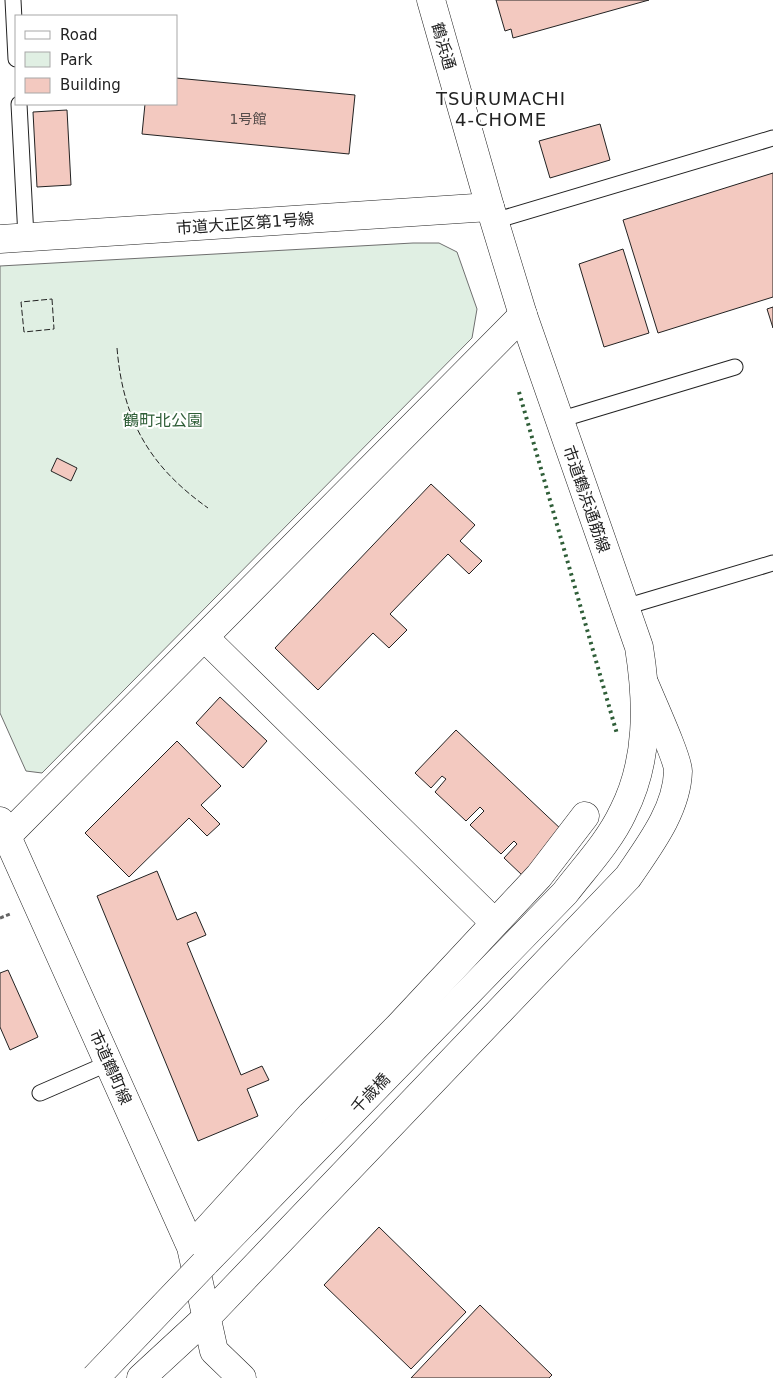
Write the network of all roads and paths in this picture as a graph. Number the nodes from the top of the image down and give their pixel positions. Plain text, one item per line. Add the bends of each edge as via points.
1 (13, 0) edge
2 (431, 0) edge
3 (15, 39) edge
4 (19, 105) edge
5 (773, 138) edge
6 (492, 214) junction
7 (13, 238) edge
8 (523, 315) junction
9 (735, 367) dead end
10 (560, 420) junction
11 (773, 564) edge
12 (625, 607) junction
13 (206, 638) junction
14 (645, 684) junction
15 (630, 797) joint
16 (585, 816) dead end
17 (2, 832) edge
18 (495, 923) junction
19 (110, 1063) junction
20 (40, 1093) dead end
21 (191, 1247) junction
22 (206, 1318) junction
23 (95, 1378) edge
24 (141, 1378) edge
25 (242, 1378) edge

1 - 3 lane
2 - 6 street, 鶴浜通
4 - 7 lane
5 - 6 lane
6 - 7 street, 市道大正区第1号線
6 - 8 street, 市道鶴浜通筋線
8 - 10 street, 市道鶴浜通筋線
8 - 13 street
9 - 10 lane
10 - 12 street, 市道鶴浜通筋線
11 - 12 lane
12 - 14 street, 市道鶴浜通筋線 via 639,647
13 - 17 street
13 - 18 street
14 - 15 street, 市道鶴浜通筋線 via 646,721
14 - 22 street via 678,770 670,806 628,877
15 - 23 street, 千歳橋, bridge via 600,849 565,893
16 - 18 street via 539,876
17 - 19 street, 市道鶴町線
18 - 21 street via 311,1115
19 - 20 lane
19 - 21 street, 市道鶴町線
21 - 22 street, 市道鶴町線
22 - 24 street
22 - 25 street, 市道鶴町線 via 214,1352

